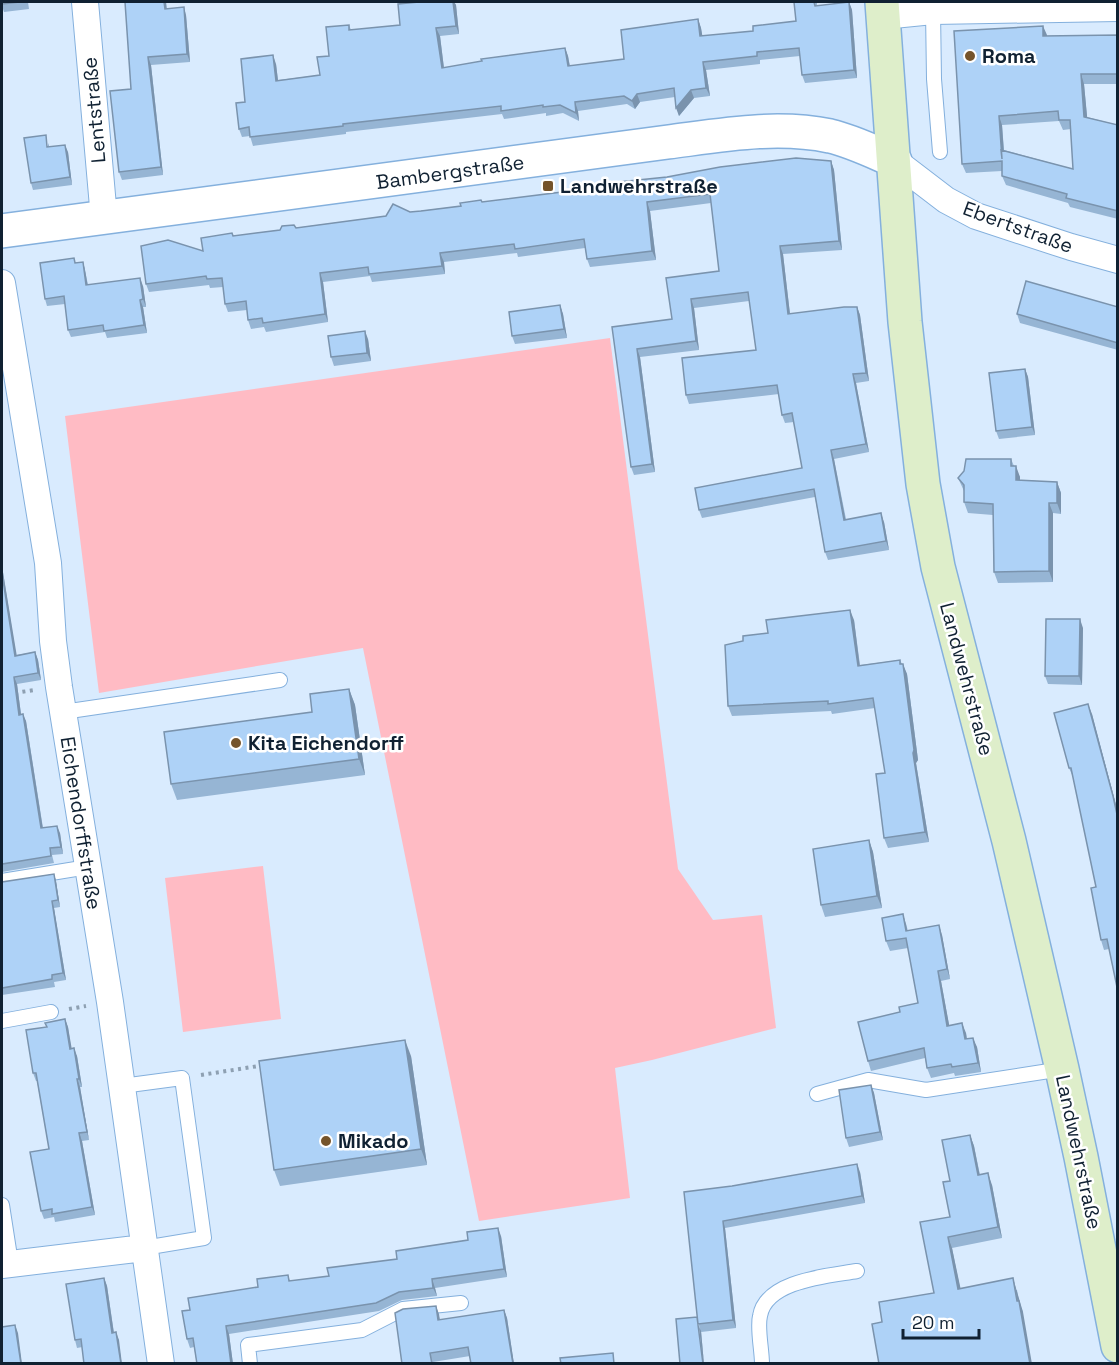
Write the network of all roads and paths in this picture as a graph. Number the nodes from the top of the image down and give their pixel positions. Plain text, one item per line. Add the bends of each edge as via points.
1 (85, 2) edge
2 (1118, 8) edge
3 (883, 9) edge
4 (933, 11) junction
5 (940, 152) dead end
6 (895, 161) junction
7 (104, 218) junction
8 (2, 231) edge
9 (1118, 260) edge
10 (2, 283) edge
11 (280, 680) dead end
12 (59, 687) junction
13 (13, 694) edge
14 (63, 712) junction
15 (88, 867) junction
16 (2, 881) edge
17 (51, 1012) dead end
18 (2, 1021) edge
19 (268, 1065) edge
20 (1062, 1070) junction
21 (182, 1078) junction
22 (122, 1086) junction
23 (817, 1095) dead end
24 (2, 1206) edge
25 (144, 1248) junction
26 (7, 1264) edge
27 (857, 1270) dead end
28 (461, 1303) dead end
29 (1118, 1346) edge
30 (161, 1364) edge
31 (250, 1364) edge
32 (762, 1364) edge

1 - 7 street, Lentstraße
2 - 4 street
3 - 4 street
3 - 6 main road, Landwehrstraße
4 - 5 lane
6 - 7 street, Bambergstraße via 830,136 770,130
6 - 9 street, Ebertstraße via 946,200 976,216
6 - 20 main road, Landwehrstraße via 905,322 923,484 938,567 1009,841
7 - 8 street, Bambergstraße
10 - 12 street, Eichendorffstraße via 48,563
11 - 14 lane
12 - 13 path
12 - 14 street, Eichendorffstraße
14 - 15 street, Eichendorffstraße
15 - 16 lane
15 - 22 street, Eichendorffstraße
17 - 18 lane
19 - 21 path
20 - 23 lane via 926,1090 868,1080
20 - 29 main road, Landwehrstraße
21 - 22 lane
21 - 25 lane via 204,1238
22 - 25 street, Eichendorffstraße
24 - 26 lane
25 - 26 street
25 - 30 street, Eichendorffstraße
27 - 32 lane via 790,1284 771,1297 760,1315
28 - 31 lane via 403,1309 362,1330 248,1345

